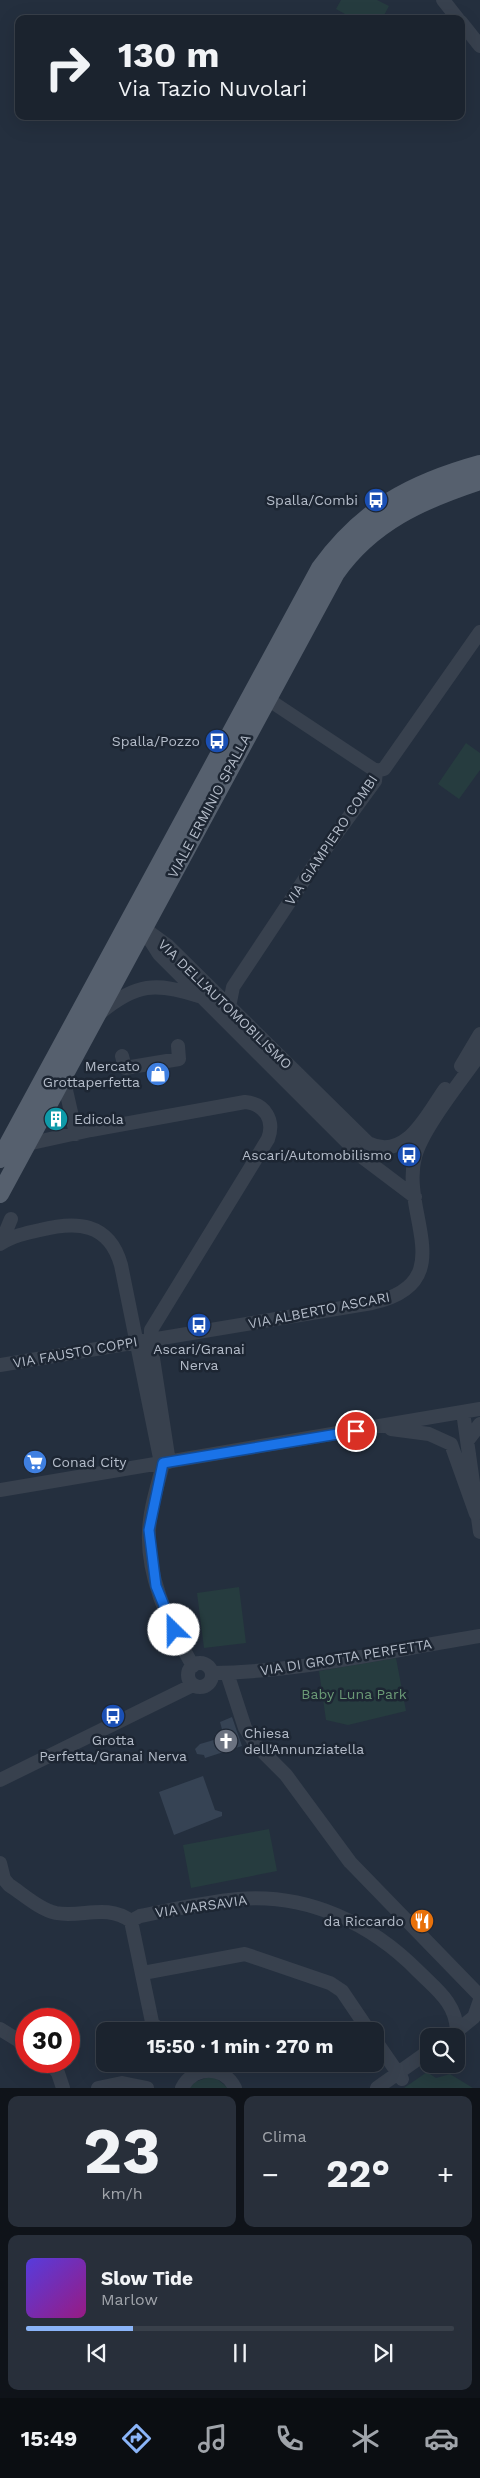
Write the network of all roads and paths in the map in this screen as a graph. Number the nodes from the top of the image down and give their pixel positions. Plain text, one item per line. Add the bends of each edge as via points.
1 (443, 0) edge
2 (455, 15) edge
3 (465, 27) edge
4 (480, 46) edge
5 (480, 464) edge
6 (480, 481) edge
7 (480, 632) edge
8 (258, 696) junction
9 (376, 772) junction
10 (136, 923) junction
11 (202, 997) junction
12 (229, 1007) junction
13 (97, 1015) junction
14 (480, 1034) edge
15 (181, 1054) dead end
16 (480, 1054) edge
17 (121, 1065) dead end
18 (465, 1068) junction
19 (63, 1077) junction
20 (302, 1089) junction
21 (338, 1125) junction
22 (76, 1134) junction
23 (368, 1143) joint
24 (27, 1144) junction
25 (0, 1159) edge
26 (0, 1194) edge
27 (415, 1197) junction
28 (11, 1218) dead end
29 (1, 1243) edge
30 (151, 1333) junction
31 (136, 1342) junction
32 (0, 1364) edge
33 (480, 1409) edge
34 (463, 1412) junction
35 (480, 1424) edge
36 (379, 1428) junction
37 (468, 1440) junction
38 (164, 1463) junction
39 (0, 1490) edge
40 (476, 1514) junction
41 (480, 1532) edge
42 (480, 1636) edge
43 (193, 1666) junction
44 (212, 1673) junction
45 (226, 1673) junction
46 (193, 1684) junction
47 (0, 1780) edge
48 (0, 1864) edge
49 (130, 1921) junction
50 (143, 1973) junction
51 (480, 1996) edge
52 (480, 2000) edge
53 (152, 2022) edge
54 (363, 2022) edge
55 (480, 2025) edge
56 (455, 2028) edge
57 (463, 2028) edge
58 (0, 2030) edge
59 (465, 2032) edge
60 (15, 2039) edge
61 (384, 2053) edge
62 (420, 2062) edge
63 (185, 2072) edge
64 (58, 2073) edge
65 (221, 2073) joint
66 (400, 2076) junction
67 (182, 2086) edge
68 (141, 2087) edge
69 (63, 2088) edge
70 (98, 2088) edge
71 (235, 2088) edge
72 (376, 2088) edge
73 (391, 2088) edge

1 - 2 street
3 - 4 street
5 - 8 main road, VIALE ERMINIO SPALLA via 431,479 406,491 351,530 312,582
6 - 8 main road, VIALE ERMINIO SPALLA via 402,512 362,541 334,577
7 - 9 street, VIA GIAMPIERO COMBI via 384,769
8 - 9 street
8 - 10 main road, VIALE ERMINIO SPALLA
9 - 12 street, VIA GIAMPIERO COMBI via 375,781 316,862 233,987
10 - 11 street, VIA DELL'AUTOMOBILISMO via 159,954
10 - 12 street, VIA DELL'AUTOMOBILISMO via 168,946
10 - 13 main road, VIALE ERMINIO SPALLA
10 - 25 main road, VIALE ERMINIO SPALLA
11 - 13 street, VIA DELL'AUTOMOBILISMO via 173,988 150,987 124,995
11 - 20 street, VIA DELL'AUTOMOBILISMO
12 - 20 street, VIA DELL'AUTOMOBILISMO
13 - 19 main road, VIALE ERMINIO SPALLA
14 - 18 street, VIA ALBERTO ASCARI
15 - 17 street
16 - 18 street, VIA ALBERTO ASCARI
18 - 23 street, VIA ALBERTO ASCARI via 407,1140 390,1147
18 - 27 street, VIA ALBERTO ASCARI via 417,1151 413,1171
19 - 22 street
19 - 24 main road, VIALE ERMINIO SPALLA
20 - 21 street, VIA DELL'AUTOMOBILISMO
21 - 23 street, VIA DELL'AUTOMOBILISMO
21 - 27 street, VIA DELL'AUTOMOBILISMO via 368,1162
22 - 24 street
22 - 30 street via 245,1102 258,1106 270,1120 270,1133
24 - 26 main road, VIALE ERMINIO SPALLA
27 - 30 street, VIA ALBERTO ASCARI via 424,1244 422,1263 412,1283 398,1294 325,1311
28 - 29 street
29 - 31 street via 36,1230 78,1224 102,1236 121,1265
30 - 31 street, VIA FAUSTO COPPI
30 - 38 street
31 - 32 street, VIA FAUSTO COPPI
31 - 38 street
33 - 34 street
34 - 36 street
34 - 37 street
35 - 37 street
36 - 38 street
36 - 40 street via 429,1434 451,1444
37 - 40 street
38 - 39 street
38 - 43 street via 150,1520 153,1572 181,1647
40 - 41 street
42 - 45 street, VIA DI GROTTA PERFETTA via 298,1666
43 - 44 street, VIA DI GROTTA PERFETTA via 203,1664
43 - 46 street via 189,1674
44 - 45 street, VIA DI GROTTA PERFETTA
44 - 46 street via 205,1686
45 - 51 street via 238,1710 254,1742 286,1776 350,1862
46 - 47 street
48 - 49 street via 9,1885 50,1911 60,1914 102,1911
49 - 50 street
49 - 56 street, VIA VARSAVIA via 140,1916 244,1898 281,1900 326,1910 366,1929 407,1960 455,2011
50 - 53 street
50 - 54 street via 248,1955 330,1984 342,1992
52 - 57 street via 474,2017
55 - 59 street
58 - 60 street
61 - 66 street
62 - 66 street
63 - 67 street
64 - 69 street
65 - 67 street via 202,2071
65 - 71 street
66 - 72 street
66 - 73 street
68 - 70 street via 122,2083

